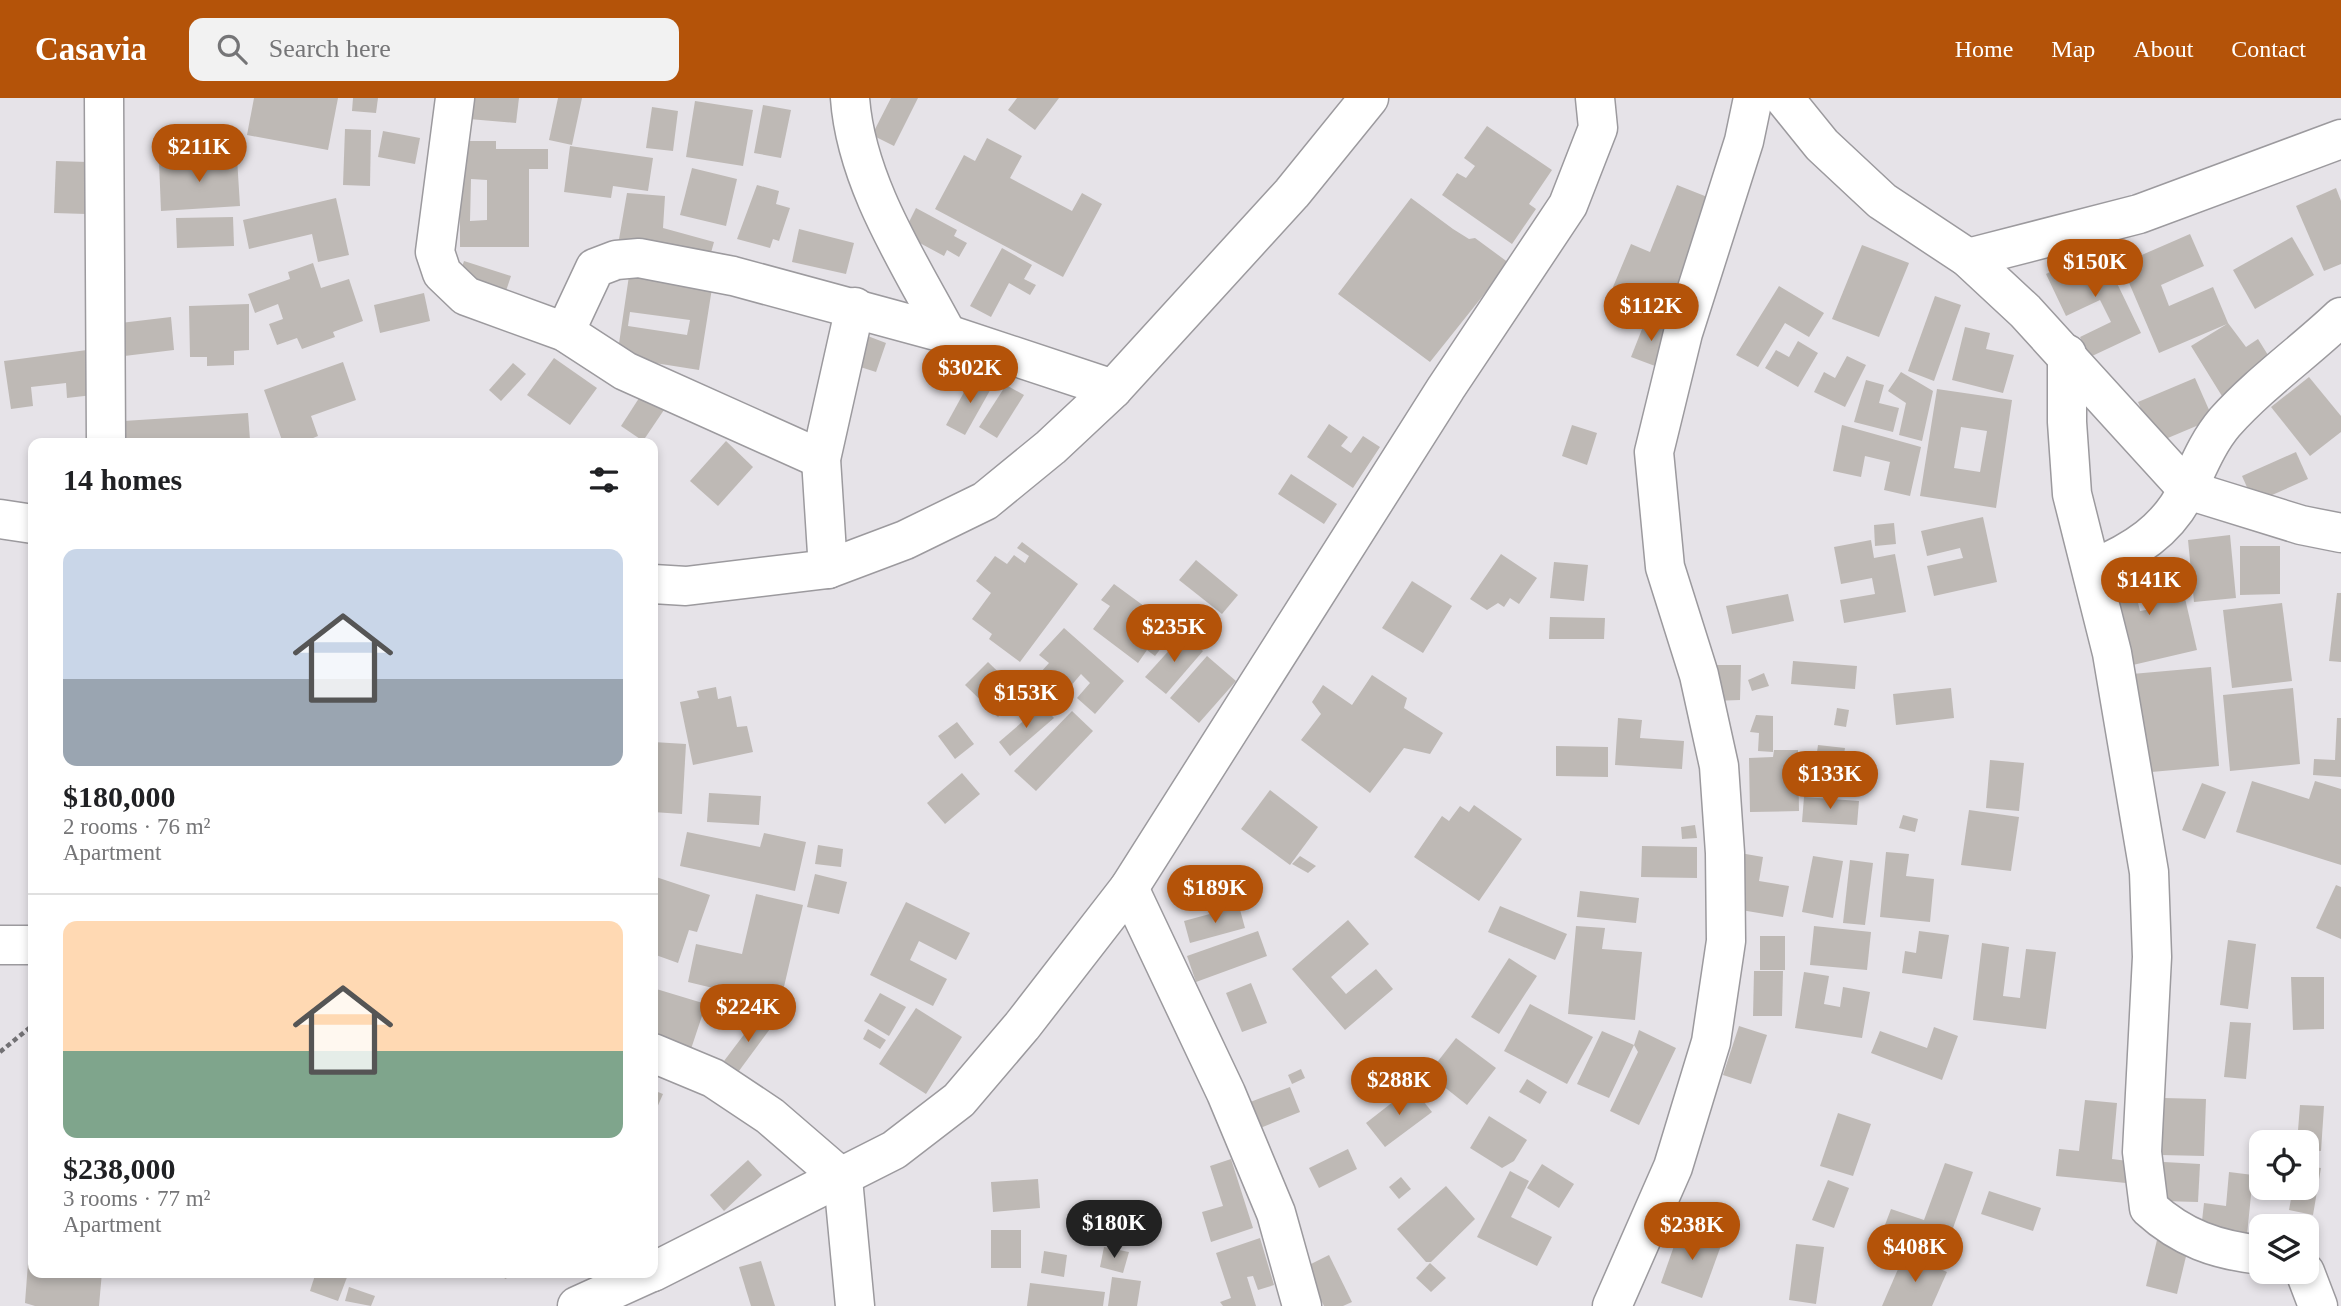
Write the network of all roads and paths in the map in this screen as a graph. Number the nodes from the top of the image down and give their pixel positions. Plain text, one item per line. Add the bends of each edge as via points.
1 (104, 98) edge
2 (455, 98) edge
3 (850, 98) edge
4 (1369, 98) edge
5 (1595, 98) edge
6 (1753, 98) edge
7 (1784, 98) edge
8 (2341, 139) edge
9 (1968, 258) junction
10 (855, 307) junction
11 (2341, 317) edge
12 (565, 332) junction
13 (947, 334) junction
14 (2067, 354) junction
15 (1113, 389) junction
16 (106, 438) edge
17 (821, 459) junction
18 (2188, 490) junction
19 (0, 519) edge
20 (28, 523) edge
21 (2341, 533) edge
22 (828, 569) junction
23 (2092, 569) junction
24 (658, 584) edge
25 (1129, 888) junction
26 (0, 945) edge
27 (28, 945) edge
28 (28, 1028) edge
29 (0, 1052) edge
30 (658, 1055) edge
31 (843, 1179) junction
32 (2249, 1253) edge
33 (658, 1269) edge
34 (639, 1278) edge
35 (2310, 1284) edge
36 (576, 1306) edge
37 (855, 1306) edge
38 (1302, 1306) edge
39 (1612, 1306) edge
40 (2319, 1306) edge

1 - 16 street
2 - 12 street via 435,252 442,272 466,296
3 - 13 street via 852,128 878,201
4 - 15 street via 1292,193
5 - 25 street via 1598,128 1568,205
6 - 39 street via 1737,166 1683,333 1654,452 1665,567 1699,675 1719,765 1726,941 1711,1042 1673,1167
7 - 9 street via 1822,145 1882,201
8 - 9 street via 2139,214
9 - 14 street
10 - 12 street via 639,258 595,268
10 - 13 street
10 - 17 street
11 - 18 street via 2223,425 2199,461
12 - 17 street via 625,371
13 - 15 street
14 - 18 street
14 - 23 street via 2072,494
15 - 22 street via 985,501 905,540
17 - 22 street
18 - 21 street
18 - 23 street via 2162,527 2128,554
19 - 20 street
22 - 24 street via 686,586
23 - 32 street via 2112,653 2149,872 2152,957 2142,1152 2149,1208 2199,1243
25 - 31 street via 959,1100 894,1150
25 - 38 street via 1226,1093 1276,1213
26 - 27 street
28 - 29 path
30 - 31 street via 724,1086 770,1116
31 - 33 street
31 - 37 street
34 - 36 street
35 - 40 street

